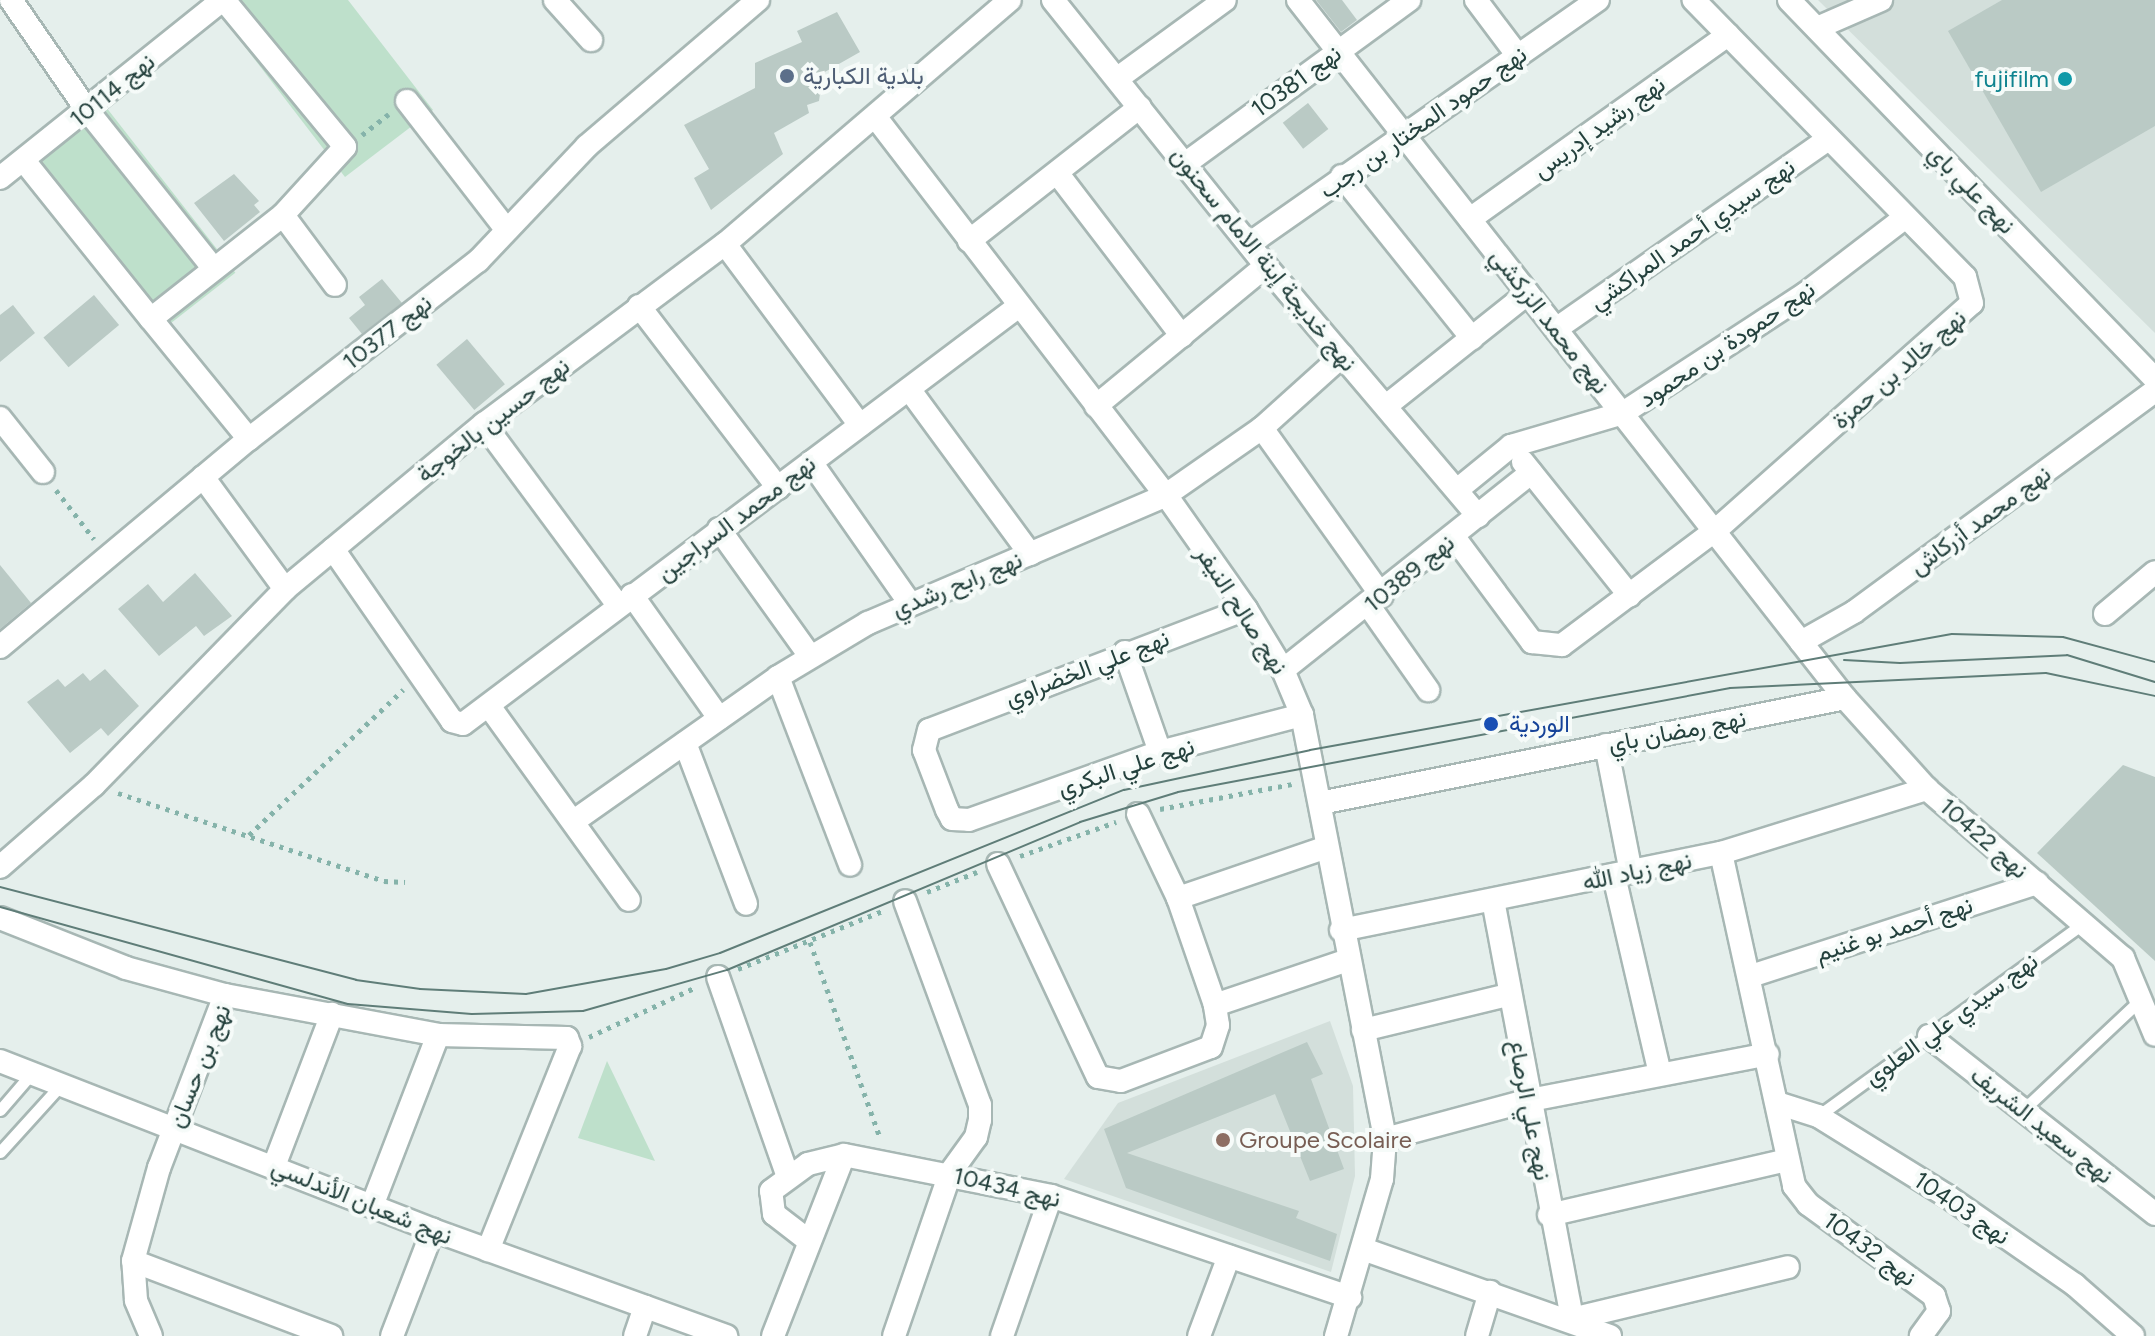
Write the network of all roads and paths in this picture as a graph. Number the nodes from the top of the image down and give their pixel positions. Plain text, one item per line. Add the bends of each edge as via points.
1 (11, 0) edge
2 (223, 0) edge
3 (555, 0) edge
4 (758, 0) edge
5 (1010, 0) edge
6 (1053, 0) edge
7 (1225, 0) edge
8 (1298, 0) edge
9 (1409, 0) edge
10 (1476, 0) edge
11 (1598, 0) edge
12 (1694, 0) edge
13 (1789, 0) edge
14 (1881, 0) edge
15 (986, 8) edge
16 (1817, 28) junction
17 (1728, 35) junction
18 (591, 40) dead end
19 (1339, 50) junction
20 (1518, 56) junction
21 (1118, 78) junction
22 (407, 101) joint
23 (1140, 107) junction
24 (87, 110) junction
25 (877, 119) junction
26 (1404, 133) junction
27 (1828, 139) junction
28 (345, 147) junction
29 (25, 162) junction
30 (1185, 164) junction
31 (1058, 174) junction
32 (1342, 176) junction
33 (0, 178) edge
34 (283, 215) junction
35 (1470, 219) junction
36 (1903, 219) junction
37 (505, 228) junction
38 (969, 241) junction
39 (725, 244) junction
40 (1249, 244) junction
41 (1266, 266) junction
42 (214, 269) junction
43 (335, 285) dead end
44 (1528, 293) junction
45 (639, 306) junction
46 (1019, 306) junction
47 (151, 319) junction
48 (1556, 329) junction
49 (1182, 336) junction
50 (1472, 338) junction
51 (1342, 356) junction
52 (2155, 379) edge
53 (909, 389) junction
54 (2155, 391) edge
55 (1096, 406) junction
56 (1386, 406) junction
57 (1623, 413) junction
58 (0, 418) edge
59 (484, 424) junction
60 (860, 425) junction
61 (1262, 428) junction
62 (249, 439) junction
63 (1511, 446) junction
64 (811, 462) junction
65 (43, 472) joint
66 (1531, 473) junction
67 (203, 477) junction
68 (778, 488) junction
69 (1457, 490) junction
70 (1166, 495) junction
71 (1478, 516) junction
72 (719, 529) junction
73 (1716, 530) junction
74 (1454, 537) junction
75 (333, 549) junction
76 (1030, 554) junction
77 (107, 555) junction
78 (2155, 572) edge
79 (285, 589) junction
80 (1630, 596) junction
81 (625, 600) junction
82 (1375, 601) junction
83 (909, 602) junction
84 (1246, 609) junction
85 (2105, 614) dead end
86 (1801, 642) junction
87 (0, 647) edge
88 (1125, 652) junction
89 (810, 656) junction
90 (1283, 670) junction
91 (419, 675) junction
92 (778, 677) junction
93 (1428, 690) dead end
94 (1845, 698) junction
95 (489, 706) junction
96 (1302, 715) junction
97 (719, 718) junction
98 (685, 743) junction
99 (1606, 745) junction
100 (1160, 752) junction
101 (1317, 780) junction
102 (94, 785) junction
103 (1927, 789) junction
104 (1320, 803) junction
105 (1138, 814) junction
106 (952, 819) joint
107 (574, 821) junction
108 (249, 835) junction
109 (1327, 847) junction
110 (1721, 853) junction
111 (998, 864) junction
112 (850, 865) dead end
113 (0, 867) edge
114 (1622, 874) junction
115 (405, 882) dead end
116 (2037, 883) junction
117 (1178, 898) junction
118 (629, 900) dead end
119 (1493, 900) junction
120 (905, 901) junction
121 (746, 904) dead end
122 (0, 918) edge
123 (2084, 922) junction
124 (1341, 930) junction
125 (810, 942) junction
126 (1348, 960) junction
127 (1751, 976) junction
128 (718, 977) junction
129 (225, 995) junction
130 (1508, 995) junction
131 (2141, 999) junction
132 (1215, 1005) junction
133 (332, 1014) junction
134 (1363, 1030) junction
135 (438, 1035) junction
136 (2155, 1035) edge
137 (1929, 1036) junction
138 (570, 1046) junction
139 (1768, 1054) junction
140 (0, 1061) edge
141 (31, 1074) junction
142 (1660, 1074) junction
143 (59, 1087) junction
144 (1530, 1100) junction
145 (1777, 1103) junction
146 (2024, 1109) junction
147 (0, 1110) edge
148 (1818, 1116) junction
149 (174, 1125) junction
150 (1385, 1139) junction
151 (0, 1152) edge
152 (844, 1155) junction
153 (1787, 1160) junction
154 (889, 1162) junction
155 (274, 1166) junction
156 (950, 1173) junction
157 (787, 1174) junction
158 (1051, 1196) junction
159 (372, 1206) junction
160 (2155, 1214) edge
161 (1549, 1215) junction
162 (433, 1230) junction
163 (809, 1241) junction
164 (1363, 1249) junction
165 (488, 1250) junction
166 (1229, 1256) junction
167 (133, 1261) junction
168 (1788, 1267) dead end
169 (1490, 1292) junction
170 (1350, 1297) junction
171 (645, 1307) junction
172 (1581, 1327) edge
173 (151, 1336) edge
174 (331, 1336) edge
175 (392, 1336) edge
176 (635, 1336) edge
177 (726, 1336) edge
178 (773, 1336) edge
179 (894, 1336) edge
180 (1002, 1336) edge
181 (1199, 1336) edge
182 (1336, 1336) edge
183 (1477, 1336) edge
184 (1610, 1336) edge
185 (1921, 1336) edge
186 (2133, 1336) edge

1 - 24 street
2 - 24 street, نهج 10114
2 - 28 street
3 - 18 street
4 - 37 street, نهج 10377 via 587,146
5 - 15 street, نهج حسين بالخوجة
6 - 21 street, نهج خديجة إبنة الامام سحنون
7 - 21 street
8 - 19 street, نهج محمد الزركشي
9 - 19 street, نهج 10381
10 - 20 street
11 - 20 street, نهج حمود المختار بن رجب
12 - 17 street, نهج خالد بن حمزة
13 - 16 street, نهج علي باي
14 - 16 street
15 - 25 street, نهج حسين بالخوجة
16 - 52 street, نهج علي باي
17 - 27 street, نهج خالد بن حمزة
17 - 35 street, نهج رشيد إدريس
19 - 26 street, نهج محمد الزركشي
19 - 30 street, نهج 10381
20 - 26 street, نهج حمود المختار بن رجب
21 - 23 street, نهج خديجة إبنة الامام سحنون
22 - 28 path
22 - 37 street
23 - 30 street, نهج خديجة إبنة الامام سحنون
23 - 31 street
24 - 29 street, نهج 10114
24 - 42 street
25 - 38 street, نهج صالح النيفر
25 - 39 street, نهج حسين بالخوجة
26 - 32 street, نهج حمود المختار بن رجب
26 - 35 street, نهج محمد الزركشي
27 - 36 street, نهج خالد بن حمزة
27 - 48 street, نهج سيدي أحمد المراكشي
28 - 34 street
29 - 33 street, نهج 10114
29 - 47 street
30 - 40 street, نهج خديجة إبنة الامام سحنون
31 - 38 street
31 - 49 street
32 - 40 street, نهج حمود المختار بن رجب
32 - 50 street
34 - 42 street
34 - 43 street
35 - 44 street, نهج محمد الزركشي
36 - 57 street, نهج حمودة بن محمود via 1805,294
36 - 73 street, نهج خالد بن حمزة via 1965,277 1972,303
37 - 62 street, نهج 10377 via 478,261
38 - 46 street, نهج صالح النيفر
39 - 45 street, نهج حسين بالخوجة
39 - 60 street
40 - 41 street, نهج خديجة إبنة الامام سحنون
41 - 49 street
41 - 51 street, نهج خديجة إبنة الامام سحنون
42 - 47 street
44 - 48 street, نهج محمد الزركشي
44 - 50 street
45 - 59 street, نهج حسين بالخوجة
45 - 68 street
46 - 53 street, نهج محمد السراجين
46 - 55 street, نهج صالح النيفر
47 - 62 street
48 - 57 street, نهج محمد الزركشي
49 - 55 street
50 - 56 street
51 - 56 street, نهج خديجة إبنة الامام سحنون
51 - 61 street, نهج رابح رشدي
53 - 60 street, نهج محمد السراجين
53 - 76 street
54 - 86 street, نهج محمد أزركاش via 1854,612
55 - 70 street, نهج صالح النيفر
56 - 69 street, نهج خديجة إبنة الامام سحنون
57 - 63 street, نهج حمودة بن محمود
57 - 73 street, نهج محمد الزركشي
58 - 65 street
59 - 75 street, نهج حسين بالخوجة
59 - 81 street
60 - 64 street, نهج محمد السراجين
61 - 70 street, نهج رابح رشدي
61 - 82 street
62 - 67 street, نهج 10377
63 - 66 street
63 - 69 street, نهج حمودة بن محمود
64 - 68 street, نهج محمد السراجين
64 - 83 street
65 - 77 path
66 - 71 street, نهج 10389
66 - 80 street
67 - 77 street, نهج 10377
67 - 79 street
68 - 72 street, نهج محمد السراجين
69 - 71 street, نهج خديجة إبنة الامام سحنون
70 - 76 street, نهج رابح رشدي
70 - 84 street, نهج صالح النيفر
71 - 74 street, نهج 10389
72 - 81 street, نهج محمد السراجين
72 - 89 street
73 - 80 street, نهج خالد بن حمزة
73 - 86 street, نهج محمد الزركشي
74 - 80 street, نهج خالد بن حمزة via 1532,642 1562,645
74 - 82 street, نهج 10389
75 - 79 street, نهج حسين بالخوجة
75 - 91 street
76 - 83 street, نهج رابح رشدي
77 - 87 street, نهج 10377
78 - 85 street
79 - 102 street, نهج حسين بالخوجة
81 - 95 street, نهج محمد السراجين
81 - 97 street
82 - 90 street, نهج 10389
82 - 93 street
83 - 89 street, نهج رابح رشدي
84 - 88 street, نهج علي الخضراوي
84 - 90 street, نهج صالح النيفر
86 - 94 street, نهج 10422
88 - 100 street
88 - 106 street, نهج علي الخضراوي via 929,730 924,750
89 - 92 street, نهج رابح رشدي
90 - 96 street, نهج صالح النيفر
91 - 95 street, نهج محمد السراجين via 452,721 463,724
91 - 108 path
92 - 97 street, نهج رابح رشدي
92 - 112 street
94 - 99 street, نهج رمضان باي
94 - 103 street, نهج 10422
95 - 107 street
96 - 100 street, نهج علي البكري
96 - 101 street, نهج صالح النيفر
97 - 98 street, نهج رابح رشدي
98 - 107 street, نهج رابح رشدي
98 - 121 street
99 - 104 street, نهج رمضان باي
99 - 114 street
100 - 106 street, نهج علي البكري via 969,820
101 - 104 street, نهج صالح النيفر
101 - 105 path
102 - 108 path
102 - 113 street, نهج حسين بالخوجة
103 - 110 street, نهج زياد الله
103 - 116 street, نهج 10422
104 - 109 street, نهج صالح النيفر
105 - 111 path
105 - 117 street
107 - 118 street
108 - 115 path via 384,881
109 - 117 street
109 - 124 street, نهج صالح النيفر
110 - 114 street, نهج زياد الله
110 - 127 street
111 - 120 path
111 - 132 street via 1098,1077 1121,1081 1211,1047 1218,1025
114 - 119 street, نهج زياد الله
114 - 142 street
116 - 123 street, نهج 10422
116 - 127 street, نهج أحمد بو غنيم
117 - 132 street
119 - 124 street, نهج زياد الله
119 - 130 street, نهج علي الرصاع
120 - 125 path
120 - 156 street via 980,1105 976,1137
122 - 129 street via 126,968
123 - 131 street, نهج 10422 via 2123,958
123 - 137 lane, نهج سيدي علي العلوي
124 - 126 street, نهج صالح النيفر
125 - 128 path
125 - 154 path
126 - 132 street
126 - 134 street, نهج صالح النيفر
127 - 139 street
128 - 138 path
128 - 157 street
129 - 133 street, نهج بن حسان
129 - 149 street, نهج بن حسان
130 - 134 street
130 - 144 street, نهج علي الرصاع
131 - 136 street, نهج 10422
131 - 146 lane
133 - 135 street, نهج بن حسان
133 - 155 street
134 - 150 street, نهج صالح النيفر
135 - 138 street, نهج بن حسان via 563,1037
135 - 159 street
137 - 146 street, نهج سعيد الشريف
137 - 148 lane, نهج سيدي علي العلوي
138 - 165 street
139 - 142 street
139 - 145 street
140 - 141 street, نهج شعبان الأندلسي
141 - 143 street, نهج شعبان الأندلسي
141 - 147 lane
142 - 144 street
143 - 149 street, نهج شعبان الأندلسي
143 - 151 lane
144 - 150 street
144 - 161 street, نهج علي الرصاع
145 - 148 street, نهج 10403
145 - 153 street
146 - 160 street, نهج سعيد الشريف
148 - 186 street, نهج 10403 via 2075,1285
149 - 155 street, نهج شعبان الأندلسي
149 - 167 street, نهج بن حسان
150 - 164 street, نهج صالح النيفر via 1382,1179
152 - 154 street, نهج 10434
152 - 157 street
152 - 163 street
153 - 161 street
153 - 185 street, نهج 10432 via 1798,1195 1934,1296 1939,1311
154 - 156 street, نهج 10434
155 - 159 street, نهج شعبان الأندلسي
156 - 158 street, نهج 10434
156 - 179 street
157 - 163 street via 771,1191 769,1206
158 - 166 street, نهج 10434
158 - 180 street
159 - 162 street, نهج شعبان الأندلسي
161 - 172 street, نهج علي الرصاع
162 - 165 street, نهج شعبان الأندلسي
162 - 175 street
163 - 178 street
164 - 169 street
164 - 170 street, نهج صالح النيفر
165 - 171 street, نهج شعبان الأندلسي
166 - 170 street, نهج 10434
166 - 181 street
167 - 173 street, نهج بن حسان via 136,1300
167 - 174 street
168 - 172 street
169 - 172 street
169 - 183 street
170 - 182 street, نهج صالح النيفر
171 - 176 street
171 - 177 street, نهج شعبان الأندلسي
172 - 184 street

